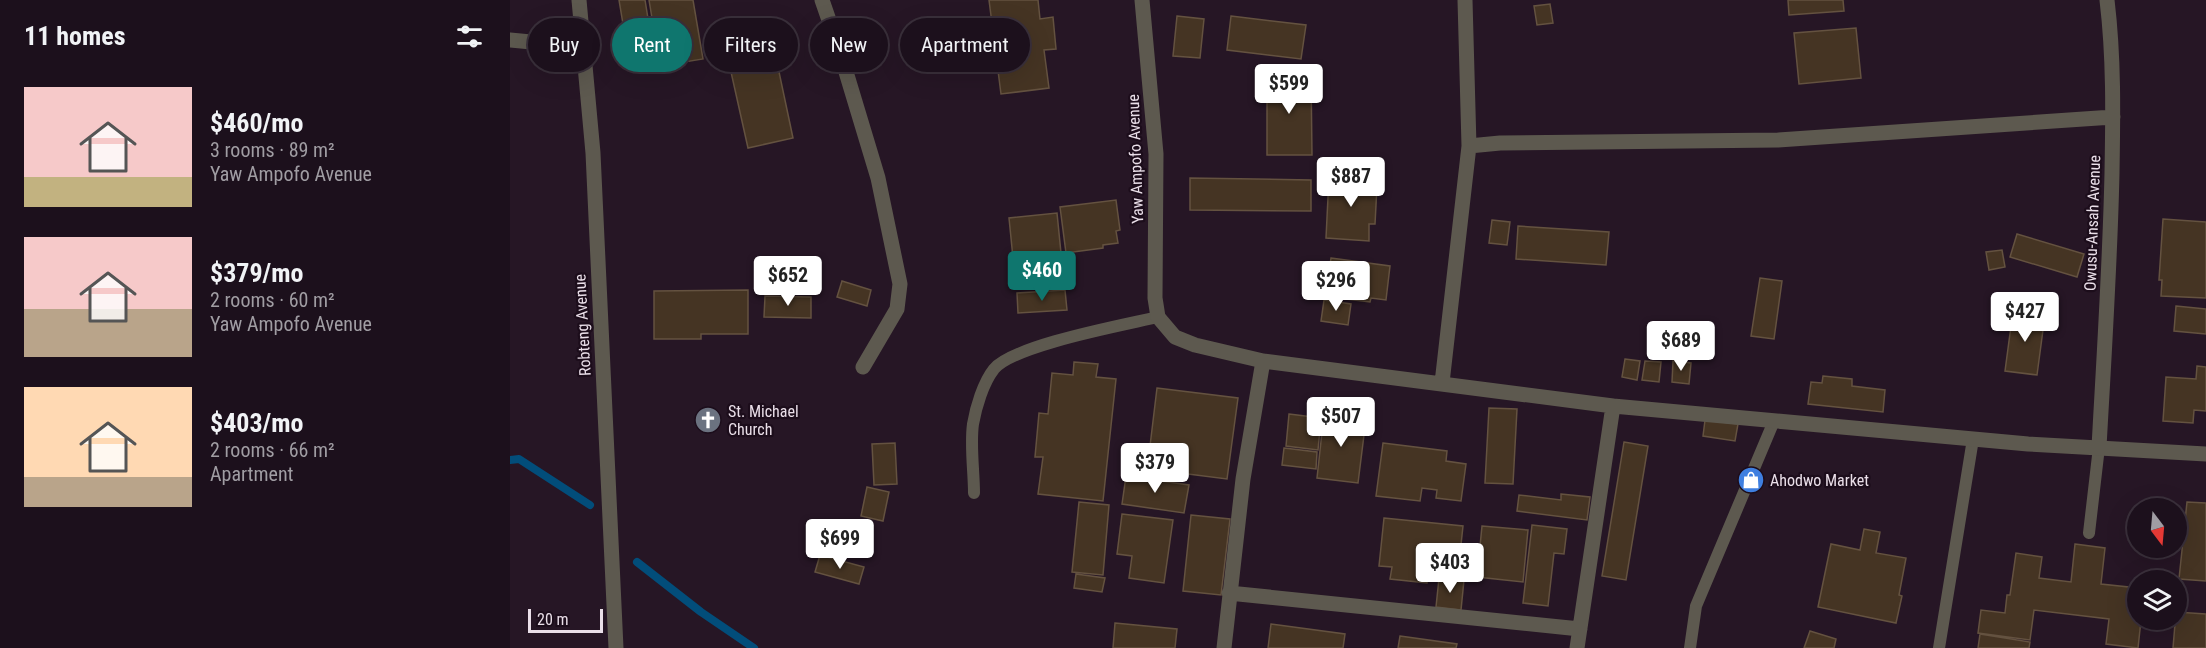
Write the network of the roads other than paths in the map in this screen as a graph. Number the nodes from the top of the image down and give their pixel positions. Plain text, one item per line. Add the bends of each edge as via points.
1 (579, 0) edge
2 (822, 0) edge
3 (1142, 0) edge
4 (1465, 0) edge
5 (2107, 0) edge
6 (581, 18) edge
7 (510, 40) edge
8 (528, 42) edge
9 (585, 72) edge
10 (2113, 117) junction
11 (1469, 146) junction
12 (1158, 317) junction
13 (1263, 361) junction
14 (862, 367) dead end
15 (1442, 383) junction
16 (1613, 406) junction
17 (1773, 421) junction
18 (1973, 439) junction
19 (2099, 447) junction
20 (2206, 454) edge
21 (974, 493) dead end
22 (2089, 533) dead end
23 (1229, 593) junction
24 (1580, 629) junction
25 (616, 648) edge
26 (1224, 648) edge
27 (1577, 648) edge
28 (1690, 648) edge
29 (1939, 648) edge

1 - 6 street, Robteng Avenue
2 - 14 street via 878,178 900,284 897,309
3 - 12 street, Yaw Ampofo Avenue via 1156,154
4 - 11 street
5 - 10 street, Owusu-Ansah Avenue
7 - 8 street
9 - 25 street, Robteng Avenue
10 - 11 street via 1778,140
10 - 19 street, Owusu-Ansah Avenue via 2111,243
11 - 15 street
12 - 13 street via 1175,337
12 - 21 lane via 1025,350 995,368 982,391 973,426
13 - 15 street
13 - 23 street
15 - 16 street
16 - 17 street
16 - 24 street
17 - 18 street
17 - 28 lane via 1696,606
18 - 19 street
18 - 29 lane
19 - 20 street
19 - 22 lane
23 - 24 street
23 - 26 street
24 - 27 street

